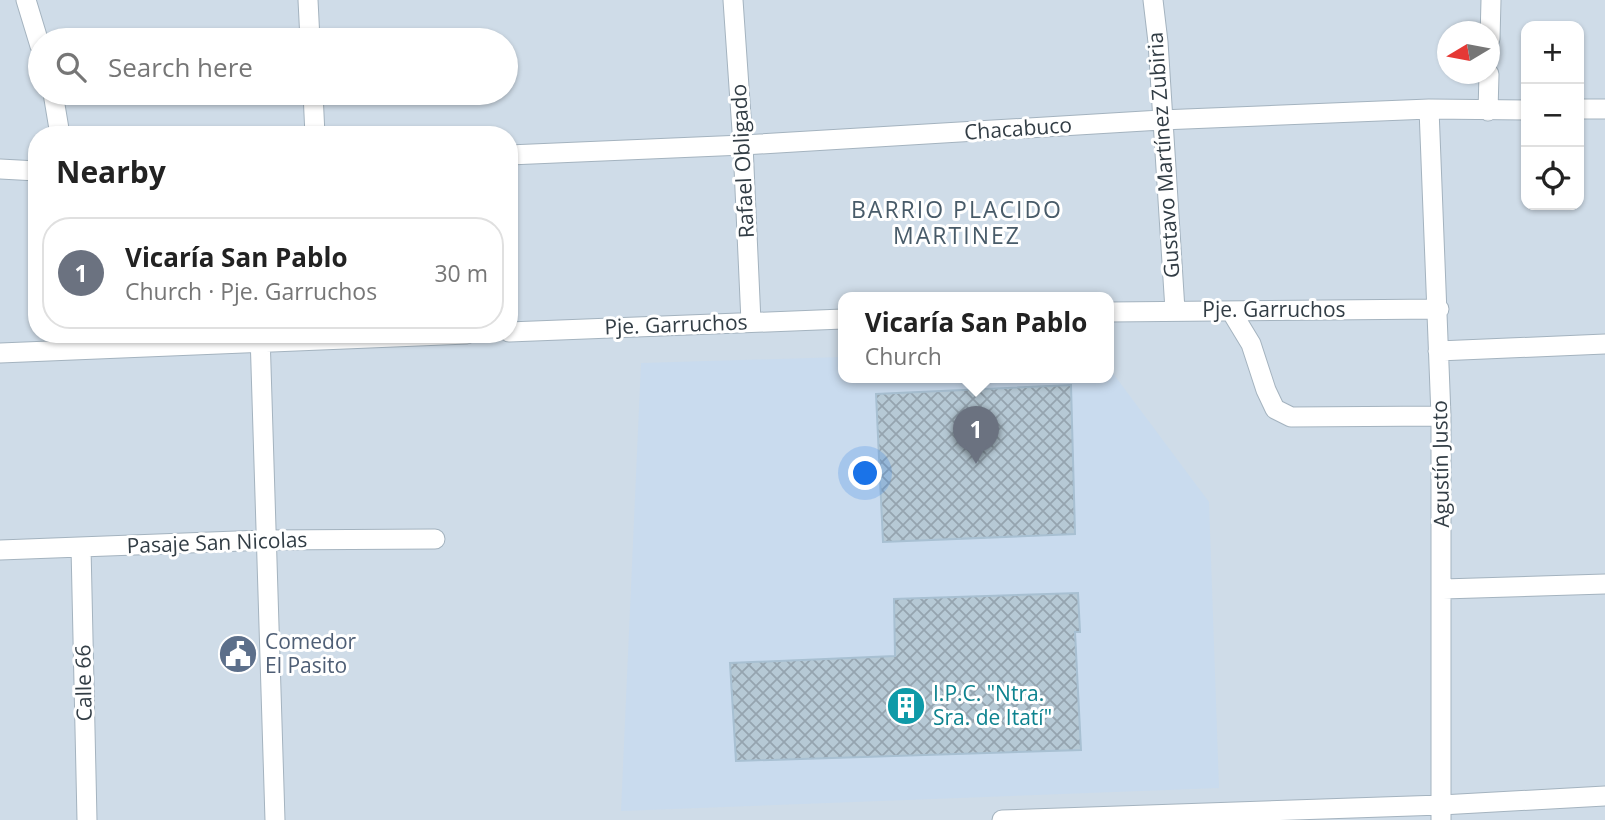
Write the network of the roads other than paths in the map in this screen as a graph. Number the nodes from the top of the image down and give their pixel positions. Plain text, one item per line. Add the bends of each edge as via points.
1 (26, 0) edge
2 (308, 0) edge
3 (733, 0) edge
4 (1153, 0) edge
5 (1491, 0) edge
6 (1490, 21) edge
7 (35, 28) edge
8 (309, 28) edge
9 (1489, 84) edge
10 (55, 105) edge
11 (314, 105) edge
12 (1429, 109) junction
13 (1584, 109) edge
14 (1605, 109) edge
15 (1521, 110) edge
16 (1488, 111) junction
17 (1161, 120) junction
18 (58, 126) edge
19 (315, 126) edge
20 (743, 145) junction
21 (518, 155) edge
22 (0, 169) edge
23 (28, 171) edge
24 (1438, 309) junction
25 (1175, 310) junction
26 (1231, 310) junction
27 (1114, 312) edge
28 (838, 319) edge
29 (751, 322) junction
30 (518, 332) edge
31 (186, 343) edge
32 (260, 343) edge
33 (1605, 344) edge
34 (1438, 351) junction
35 (0, 353) edge
36 (1441, 416) junction
37 (435, 539) dead end
38 (266, 540) junction
39 (81, 547) junction
40 (0, 550) edge
41 (1605, 584) edge
42 (1443, 589) junction
43 (1605, 796) edge
44 (1441, 813) edge
45 (86, 820) edge
46 (275, 820) edge
47 (1002, 820) edge

1 - 7 street
2 - 8 street
3 - 20 street, Rafael Obligado
4 - 17 street, Gustavo Martínez Zubiria
5 - 6 street
9 - 16 street
10 - 18 street
11 - 19 street
12 - 16 street, Chacabuco
12 - 17 street, Chacabuco
12 - 24 street, Agustín Justo
13 - 14 street
15 - 16 street, Chacabuco
17 - 20 street, Chacabuco
17 - 25 street, Gustavo Martínez Zubiria
20 - 21 street, Chacabuco
20 - 29 street, Rafael Obligado
22 - 23 street
24 - 26 street, Pje. Garruchos
24 - 34 street, Agustín Justo
25 - 26 street, Pje. Garruchos
25 - 27 street, Pje. Garruchos
26 - 36 street via 1251,344 1275,409 1291,416
28 - 29 street, Pje. Garruchos
29 - 30 street, Pje. Garruchos
31 - 35 street
32 - 38 street
33 - 34 street
34 - 36 street, Agustín Justo
36 - 42 street, Agustín Justo
37 - 38 street, Pasaje San Nicolas
38 - 39 street, Pasaje San Nicolas
38 - 46 street
39 - 40 street, Pasaje San Nicolas
39 - 45 street, Calle 66
41 - 42 street
42 - 44 street, Agustín Justo
43 - 44 street
44 - 47 street

